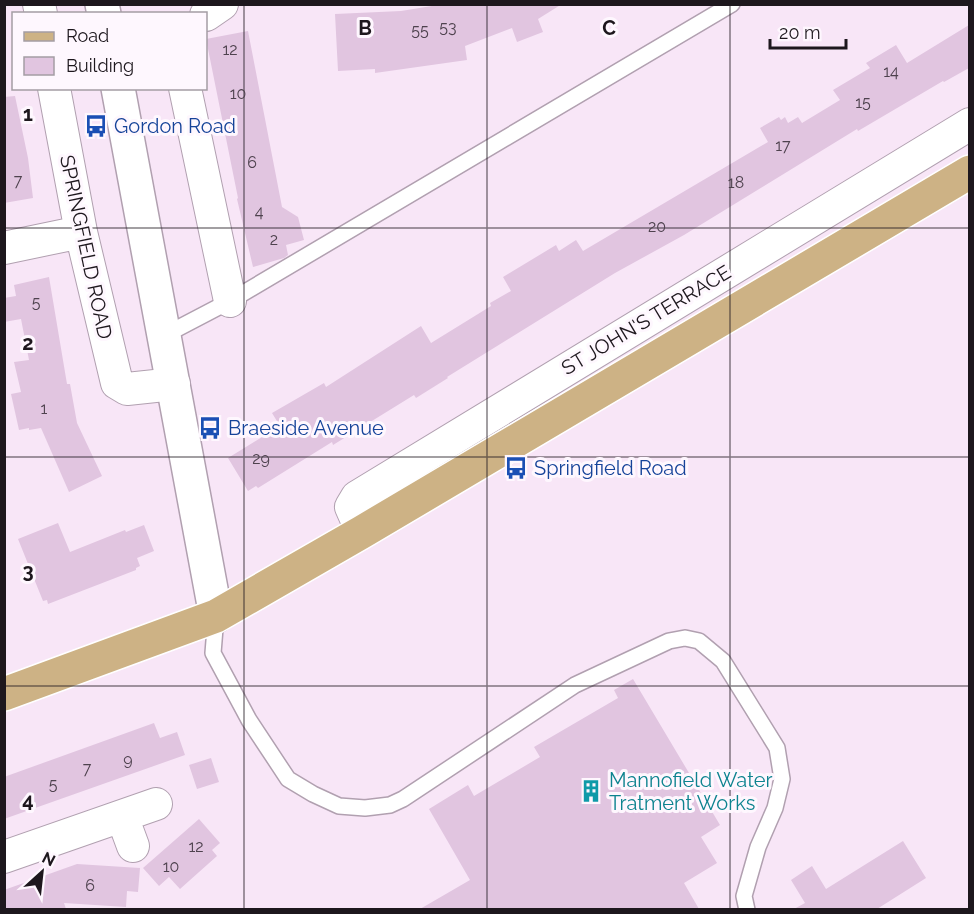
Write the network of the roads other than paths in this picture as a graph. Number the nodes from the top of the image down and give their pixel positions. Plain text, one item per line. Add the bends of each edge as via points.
1 (222, 4) edge
2 (732, 4) edge
3 (207, 14) edge
4 (54, 90) edge
5 (118, 90) edge
6 (185, 90) edge
7 (969, 124) edge
8 (969, 172) edge
9 (81, 232) junction
10 (4, 248) edge
11 (230, 301) junction
12 (165, 335) junction
13 (174, 384) junction
14 (362, 532) junction
15 (216, 616) junction
16 (4, 694) edge
17 (156, 804) dead end
18 (122, 816) junction
19 (133, 846) dead end
20 (4, 857) edge
21 (747, 909) edge

1 - 3 street
2 - 11 lane
4 - 9 street, SPRINGFIELD ROAD
5 - 12 street
6 - 11 street
7 - 14 street, ST JOHN'S TERRACE via 357,497 351,507
8 - 14 main road, ST JOHN'S TERRACE
9 - 10 street
9 - 13 street, SPRINGFIELD ROAD via 117,383 127,389
11 - 12 lane
12 - 13 street
13 - 15 street
14 - 15 main road, ST JOHN'S TERRACE
15 - 16 main road, ST JOHN'S TERRACE
15 - 21 lane via 213,653 249,720 288,779 339,806 365,808 403,800 575,685 669,641 699,641 723,661 777,748 782,779 744,896
17 - 18 street
18 - 19 street
18 - 20 street

